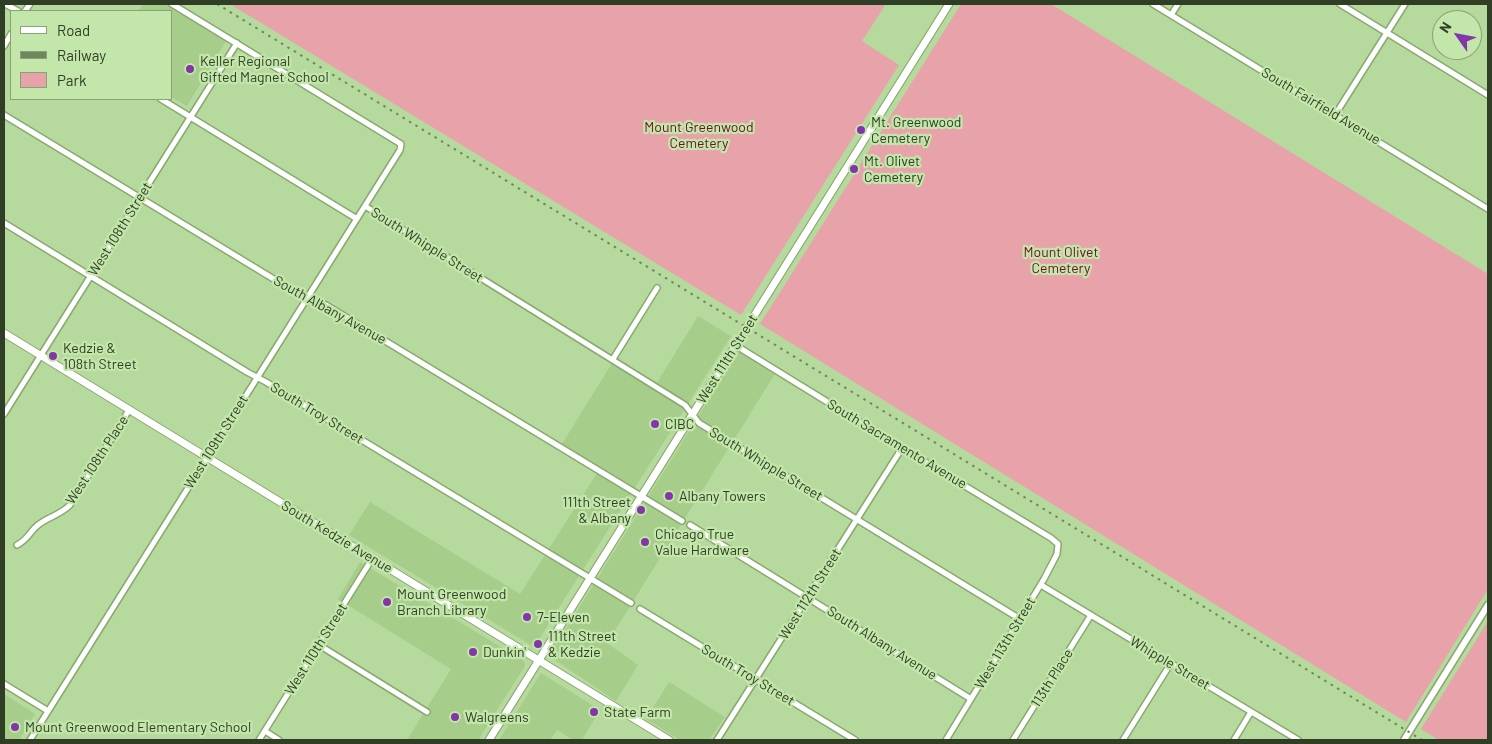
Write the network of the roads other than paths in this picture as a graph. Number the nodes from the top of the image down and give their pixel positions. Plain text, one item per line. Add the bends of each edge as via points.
1 (5, 4) edge
2 (172, 4) edge
3 (950, 4) edge
4 (1153, 4) edge
5 (1178, 4) edge
6 (1340, 4) edge
7 (1405, 4) edge
8 (16, 10) edge
9 (1171, 15) junction
10 (1387, 33) junction
11 (237, 44) junction
12 (1488, 95) edge
13 (163, 100) edge
14 (4, 114) edge
15 (1335, 115) junction
16 (190, 117) junction
17 (140, 198) junction
18 (364, 206) junction
19 (1488, 209) edge
20 (357, 219) junction
21 (4, 223) edge
22 (90, 276) junction
23 (657, 288) dead end
24 (307, 297) junction
25 (4, 333) edge
26 (735, 345) junction
27 (40, 356) junction
28 (613, 358) junction
29 (257, 377) junction
30 (129, 410) junction
31 (4, 414) edge
32 (693, 414) junction
33 (902, 448) junction
34 (206, 457) junction
35 (641, 496) junction
36 (857, 519) junction
37 (682, 521) dead end
38 (690, 525) dead end
39 (1058, 544) joint
40 (17, 545) dead end
41 (372, 559) junction
42 (589, 578) junction
43 (1041, 585) junction
44 (807, 598) junction
45 (631, 603) dead end
46 (1488, 605) edge
47 (640, 609) dead end
48 (1091, 615) junction
49 (1020, 618) junction
50 (319, 644) junction
51 (538, 660) junction
52 (1171, 663) junction
53 (756, 680) junction
54 (4, 684) edge
55 (971, 699) junction
56 (48, 711) junction
57 (427, 712) dead end
58 (1252, 712) junction
59 (265, 731) junction
60 (30, 740) edge
61 (259, 740) edge
62 (279, 740) edge
63 (489, 740) edge
64 (669, 740) edge
65 (717, 740) edge
66 (855, 740) edge
67 (946, 740) edge
68 (1013, 740) edge
69 (1123, 740) edge
70 (1234, 740) edge
71 (1298, 740) edge
72 (1404, 740) edge

1 - 8 street
2 - 11 street
3 - 26 main road, West 111th Street
4 - 9 street, South Fairfield Avenue
5 - 9 street
6 - 10 street
7 - 10 street
9 - 15 street, South Fairfield Avenue
10 - 12 street
10 - 15 street
11 - 16 street, West 108th Street
11 - 18 street, West 109th Street via 401,144
13 - 16 street, South Whipple Street
14 - 17 street, South Albany Avenue
15 - 19 street, South Fairfield Avenue
16 - 17 street, West 108th Street
16 - 20 street, South Whipple Street
17 - 22 street, West 108th Street
17 - 24 street, South Albany Avenue
18 - 20 street, West 109th Street
18 - 28 street, South Whipple Street
20 - 24 street, West 109th Street
21 - 22 street, South Troy Street
22 - 27 street, West 108th Street
22 - 29 street, South Troy Street
23 - 28 street
24 - 29 street, West 109th Street
24 - 35 street, South Albany Avenue via 326,305
25 - 27 main road, South Kedzie Avenue
26 - 32 main road, West 111th Street
26 - 33 street, South Sacramento Avenue
27 - 30 main road, South Kedzie Avenue
27 - 31 street, West 108th Street
28 - 32 street, South Whipple Street via 686,405
29 - 34 street, West 109th Street
29 - 42 street, South Troy Street
30 - 34 main road, South Kedzie Avenue
30 - 40 street, West 108th Place via 70,505 39,523
32 - 35 main road, West 111th Street
32 - 36 street, South Whipple Street via 699,423
33 - 36 street, West 112th Street
33 - 39 street, South Sacramento Avenue
34 - 41 main road, South Kedzie Avenue
34 - 56 street, West 109th Street
35 - 37 street, South Albany Avenue
35 - 42 main road, West 111th Street
36 - 44 street, West 112th Street
36 - 49 street, South Whipple Street
38 - 44 street, South Albany Avenue
39 - 43 street, West 113th Street via 1054,562
41 - 50 street, West 110th Street
41 - 51 main road, South Kedzie Avenue
42 - 45 street, South Troy Street
42 - 51 main road, West 111th Street
43 - 48 street, Whipple Street
43 - 49 street, West 113th Street
44 - 53 street, West 112th Street
44 - 55 street, South Albany Avenue
46 - 72 street
47 - 53 street, South Troy Street
48 - 52 street, Whipple Street
48 - 68 street, 113th Place
49 - 55 street, West 113th Street
50 - 57 street
50 - 59 street, West 110th Street
51 - 63 main road, West 111th Street
51 - 64 main road, South Kedzie Avenue
52 - 58 street, Whipple Street
52 - 69 street
53 - 65 street, West 112th Street
53 - 66 street, South Troy Street
54 - 56 street
55 - 67 street, West 113th Street
56 - 60 street, West 109th Street
58 - 70 street
58 - 71 street, Whipple Street
59 - 61 street, West 110th Street
59 - 62 street

